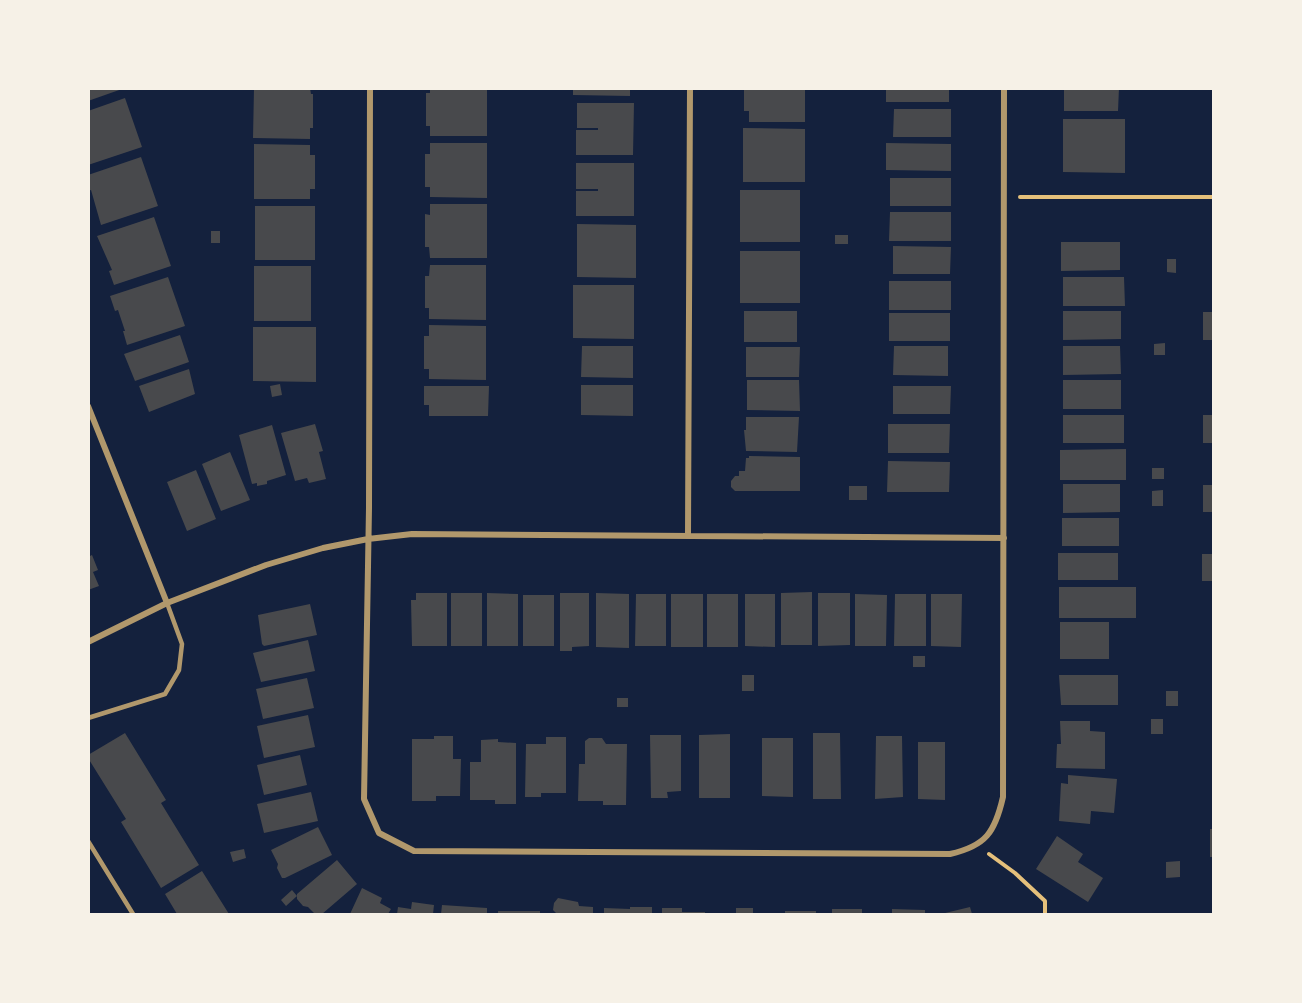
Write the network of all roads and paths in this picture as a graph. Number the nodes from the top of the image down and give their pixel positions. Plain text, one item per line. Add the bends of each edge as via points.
1 (370, 88) edge
2 (690, 88) edge
3 (1004, 88) edge
4 (1004, 197) junction
5 (1214, 197) edge
6 (88, 406) edge
7 (688, 535) junction
8 (1004, 538) junction
9 (368, 539) junction
10 (167, 603) junction
11 (88, 642) edge
12 (88, 718) edge
13 (88, 841) edge
14 (978, 844) junction
15 (133, 915) edge
16 (1045, 915) edge

1 - 9 street
2 - 7 street
3 - 4 street
4 - 5 path
4 - 8 street
6 - 10 street
7 - 8 street
7 - 9 street via 412,534
8 - 14 street via 1003,797 990,834
9 - 10 street via 266,565
9 - 14 street via 364,799 379,833 414,851 950,855
10 - 11 street
10 - 12 lane via 182,644 179,670 165,694
13 - 15 lane
14 - 16 path via 1044,901

